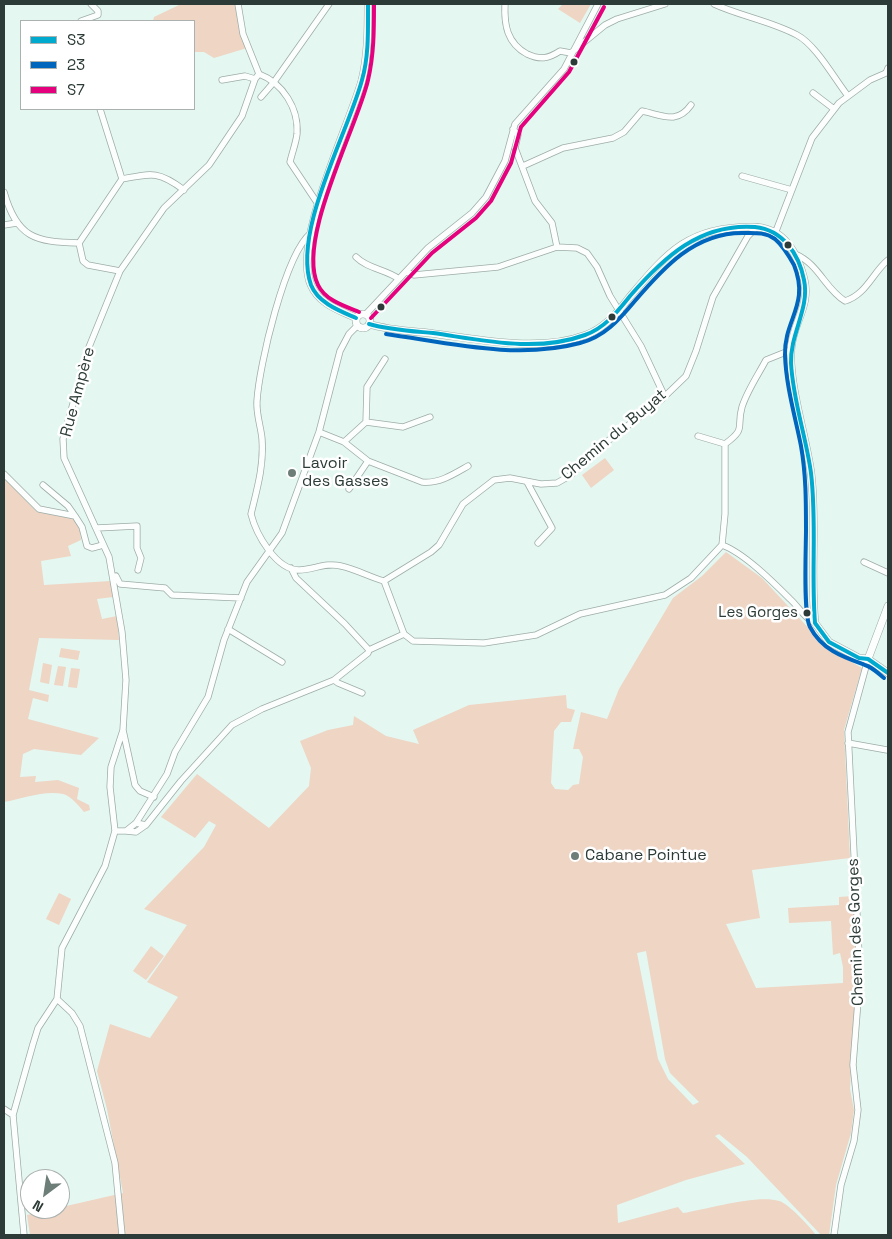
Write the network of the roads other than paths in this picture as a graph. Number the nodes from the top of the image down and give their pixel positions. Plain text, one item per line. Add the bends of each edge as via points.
1 (91, 4) edge
2 (238, 4) edge
3 (329, 4) edge
4 (368, 4) edge
5 (505, 4) edge
6 (598, 4) edge
7 (665, 4) edge
8 (714, 4) edge
9 (83, 20) edge
10 (571, 53) junction
11 (887, 72) edge
12 (257, 77) junction
13 (222, 80) dead end
14 (274, 82) junction
15 (813, 93) dead end
16 (848, 96) junction
17 (262, 97) dead end
18 (691, 105) dead end
19 (834, 109) junction
20 (100, 110) edge
21 (513, 129) junction
22 (523, 166) junction
23 (742, 176) dead end
24 (122, 179) junction
25 (184, 190) junction
26 (792, 190) junction
27 (4, 192) edge
28 (318, 204) junction
29 (17, 223) junction
30 (4, 225) edge
31 (757, 227) junction
32 (776, 231) junction
33 (311, 233) junction
34 (79, 243) junction
35 (557, 247) junction
36 (795, 254) junction
37 (356, 257) dead end
38 (888, 260) edge
39 (120, 271) junction
40 (406, 272) junction
41 (399, 279) junction
42 (620, 310) junction
43 (366, 314) junction
44 (357, 322) junction
45 (369, 324) junction
46 (791, 350) junction
47 (384, 359) dead end
48 (664, 395) junction
49 (430, 417) dead end
50 (366, 422) junction
51 (320, 432) junction
52 (698, 436) dead end
53 (344, 442) junction
54 (725, 444) junction
55 (368, 461) junction
56 (468, 466) dead end
57 (4, 474) edge
58 (527, 482) junction
59 (43, 485) dead end
60 (349, 489) dead end
61 (75, 516) junction
62 (96, 528) junction
63 (538, 543) dead end
64 (103, 545) junction
65 (722, 545) junction
66 (270, 550) junction
67 (864, 562) dead end
68 (291, 568) junction
69 (138, 570) dead end
70 (888, 573) edge
71 (114, 575) junction
72 (384, 581) junction
73 (240, 598) junction
74 (888, 606) edge
75 (815, 623) junction
76 (228, 629) junction
77 (404, 634) junction
78 (369, 650) junction
79 (868, 659) junction
80 (282, 662) dead end
81 (888, 673) edge
82 (334, 680) junction
83 (362, 693) dead end
84 (123, 730) junction
85 (848, 743) junction
86 (887, 750) dead end
87 (154, 797) junction
88 (136, 823) junction
89 (146, 825) junction
90 (115, 831) junction
91 (126, 831) junction
92 (57, 999) junction
93 (4, 1109) edge
94 (12, 1115) junction
95 (24, 1235) edge
96 (122, 1235) edge
97 (834, 1235) edge

1 - 9 street via 98,14
2 - 12 street via 243,34
3 - 14 street
4 - 28 street via 362,80
5 - 10 street via 508,34 519,49 537,58 553,56 560,51
6 - 10 street
7 - 10 street via 605,25
8 - 16 street via 798,35 823,59 830,74
10 - 21 street via 562,72 524,112
11 - 16 street
12 - 13 street
12 - 14 street
12 - 25 street, Rue Ampère via 242,116 209,165
14 - 17 street
14 - 28 street via 296,113 297,134 290,162
15 - 19 street
16 - 19 street
18 - 22 street via 676,118 642,111 624,132 613,138 563,148
19 - 26 street via 808,145
20 - 24 street
21 - 22 street via 518,135 515,148
21 - 40 street via 504,160 479,206 428,248
22 - 35 street via 535,201 552,223
23 - 26 street
24 - 25 street via 156,174 167,177
24 - 34 street
25 - 39 street, Rue Ampère via 164,208
26 - 32 street
27 - 29 street
28 - 33 street
29 - 30 street
29 - 34 street via 32,238
31 - 32 street
31 - 42 street via 709,231 690,238 668,254
31 - 48 street, Chemin du Buyat via 748,236 713,297 686,376
32 - 36 street
33 - 44 street via 308,266 311,285 323,302
33 - 66 street via 303,239 280,293 257,401 262,469 251,514
34 - 39 street via 83,261 88,265
35 - 40 street via 498,267
35 - 42 street via 577,248 588,253
36 - 38 street via 804,258 845,301 867,286
36 - 46 street via 806,296
37 - 41 street via 364,264
39 - 62 street, Rue Ampère via 89,347 63,440 64,458
40 - 41 street
41 - 43 street
42 - 45 street via 604,326 589,334 538,343 475,339
42 - 48 street
43 - 44 street via 361,313
43 - 45 street via 370,317
44 - 45 street via 364,328
44 - 51 street via 340,351
46 - 54 street via 766,360 742,408 741,428
46 - 75 street via 811,474
47 - 50 street via 366,387
48 - 58 street, Chemin du Buyat via 571,475 557,483
49 - 50 street via 403,427
50 - 53 street
51 - 53 street
51 - 66 street via 282,533
52 - 54 street
53 - 55 street
54 - 65 street via 726,514
55 - 56 street via 430,483 448,478
55 - 60 street
57 - 61 street via 39,509
58 - 63 street via 552,528
58 - 72 street, Chemin du Buyat via 510,478 494,480 463,504 439,545
59 - 61 street
61 - 64 street via 87,546
62 - 64 street, Rue Ampère
62 - 69 street via 137,526 137,548 141,558
64 - 71 street, Rue Ampère
65 - 75 street via 761,571 808,620
65 - 77 street via 691,578 665,595 580,614 536,635 484,644 413,641
66 - 68 street via 276,559
66 - 73 street via 253,572
67 - 70 street
68 - 72 street via 340,565
68 - 78 street via 296,578
71 - 73 street via 120,584 165,588 172,595
71 - 84 street, Rue Ampère via 126,680
72 - 77 street
73 - 76 street
74 - 79 street
75 - 79 street via 829,642 859,658
76 - 80 street
76 - 87 street via 208,697 175,752
77 - 78 street
78 - 82 street
79 - 81 street
79 - 85 street, Chemin des Gorges
82 - 83 street
82 - 89 street via 262,709 232,726
84 - 87 street via 135,785
84 - 90 street, Rue Ampère via 111,767
85 - 86 street
85 - 97 street, Chemin des Gorges via 860,975 853,1065 858,1110 854,1141 841,1184
87 - 88 street
88 - 89 street
88 - 91 street
89 - 91 street via 136,832
90 - 91 street
90 - 92 street via 105,866 62,948
92 - 94 street via 38,1028
92 - 96 street via 80,1026 115,1163
93 - 94 street
94 - 95 street

